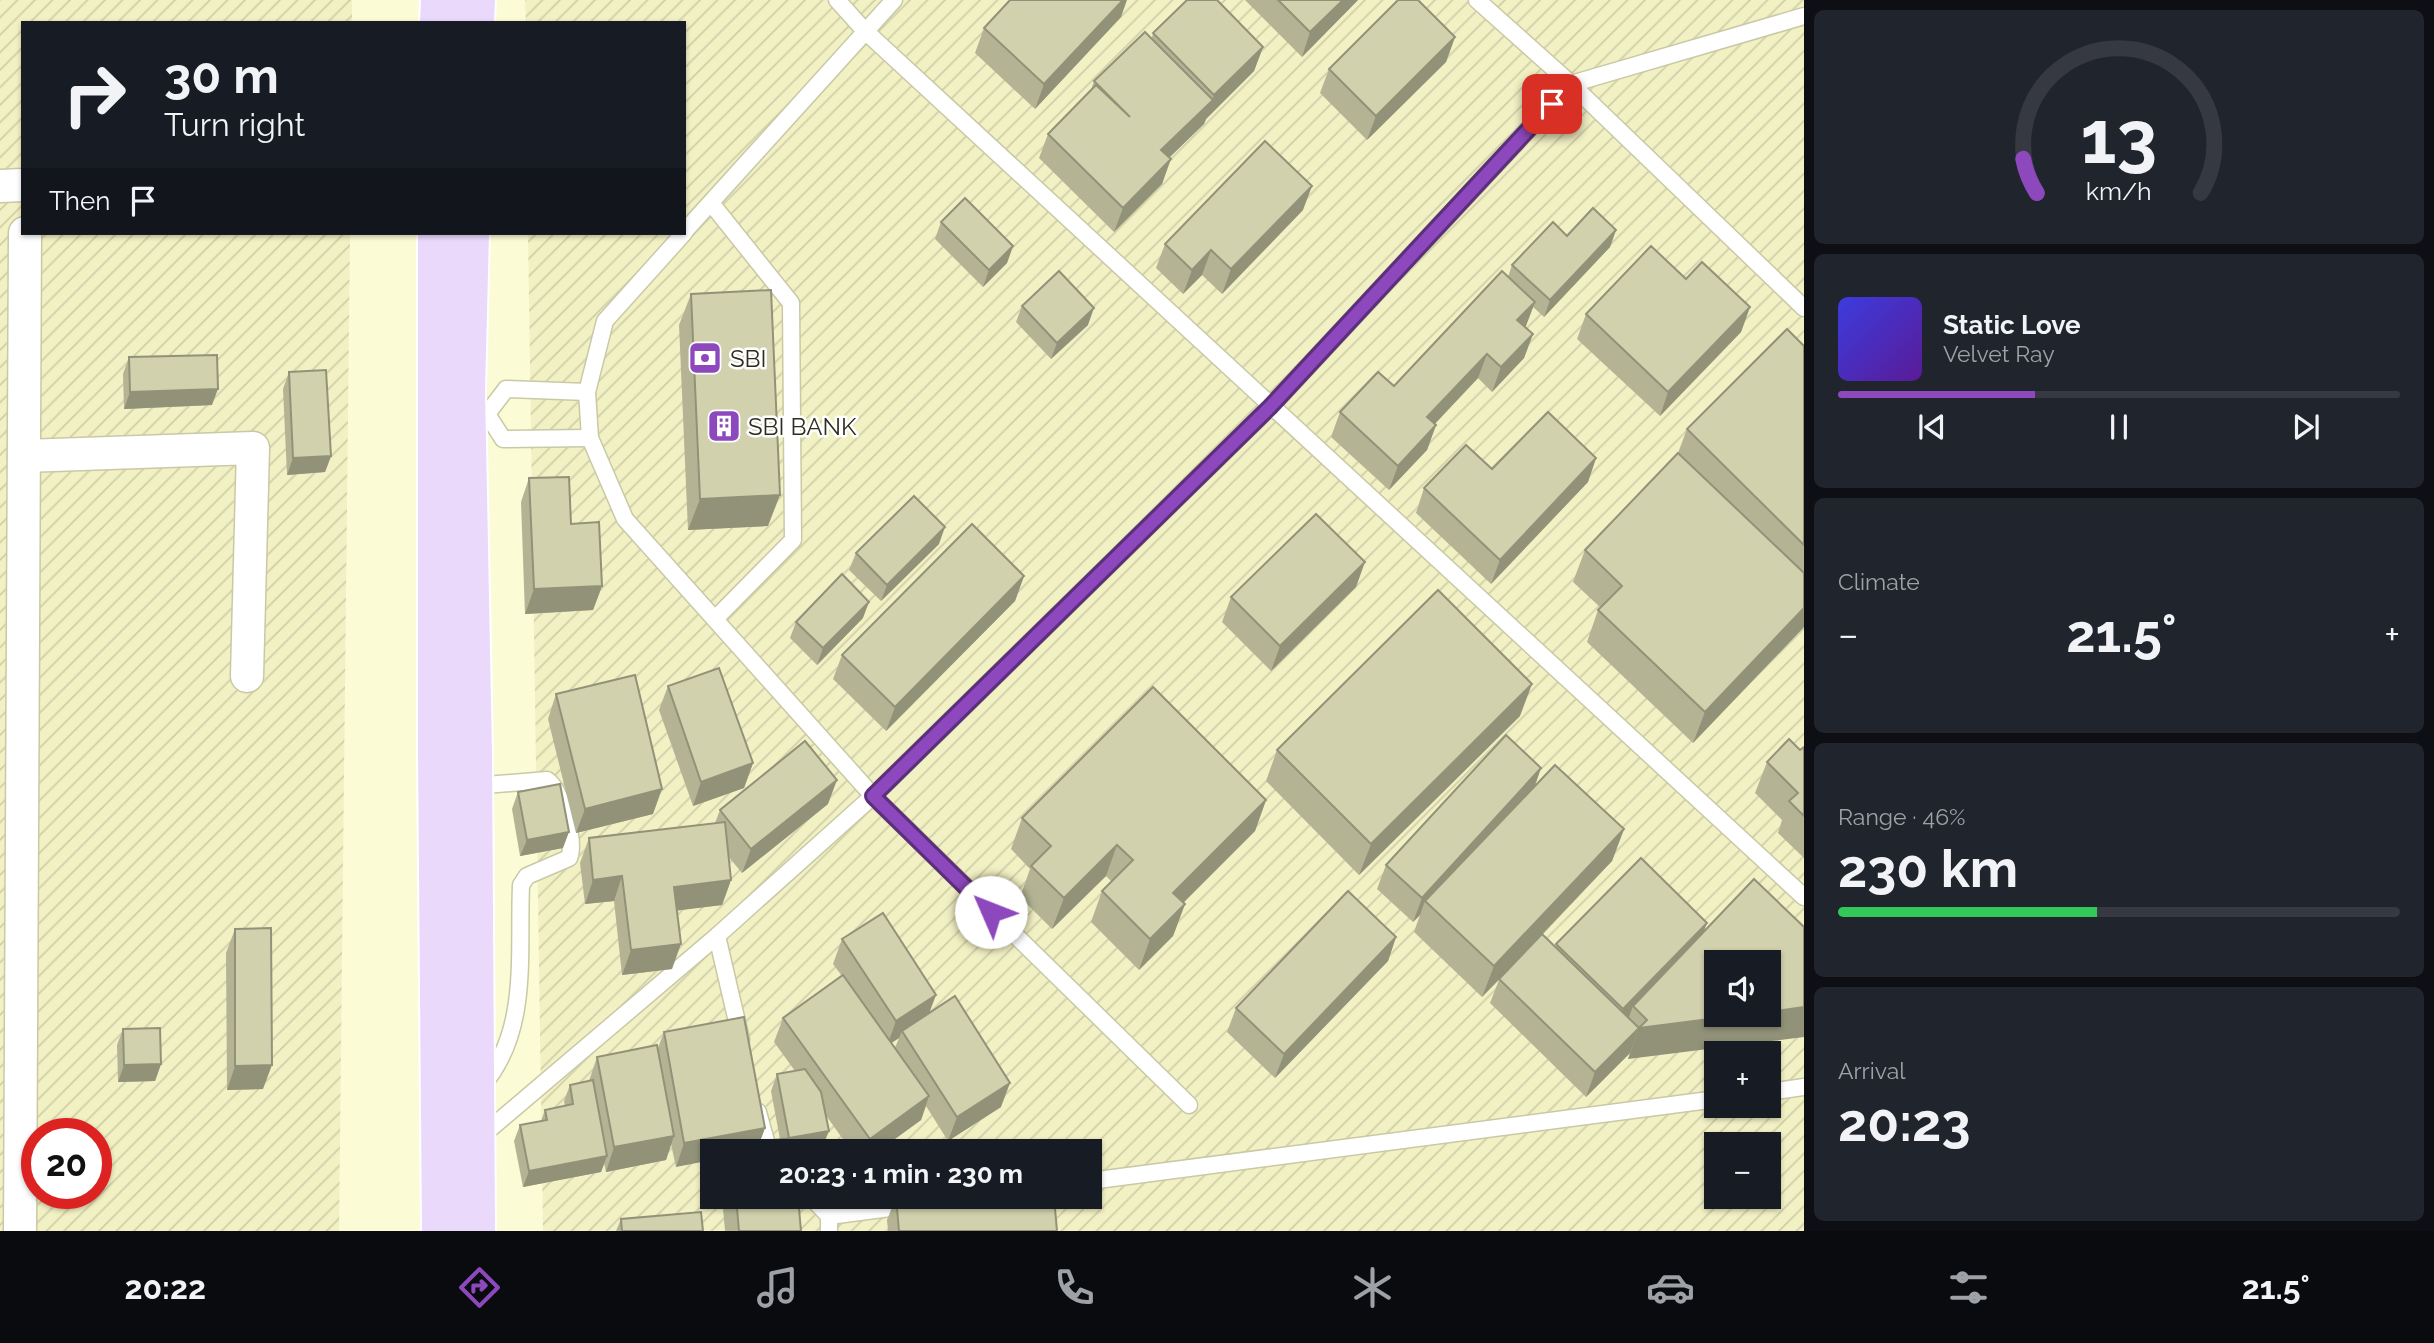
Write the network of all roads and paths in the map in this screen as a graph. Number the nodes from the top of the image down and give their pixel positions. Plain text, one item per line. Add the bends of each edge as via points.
1 (440, 0) edge
2 (476, 0) edge
3 (838, 0) edge
4 (894, 0) edge
5 (1477, 0) edge
6 (1804, 16) edge
7 (439, 21) edge
8 (475, 21) edge
9 (864, 30) junction
10 (1570, 84) junction
11 (21, 185) edge
12 (0, 186) edge
13 (711, 203) junction
14 (686, 231) edge
15 (25, 235) edge
16 (438, 235) edge
17 (470, 235) edge
18 (682, 235) edge
19 (1804, 308) edge
20 (587, 391) junction
21 (1270, 407) junction
22 (464, 414) junction
23 (590, 438) junction
24 (24, 456) junction
25 (715, 619) junction
26 (12, 629) edge
27 (247, 676) dead end
28 (473, 786) junction
29 (873, 796) junction
30 (1804, 898) edge
31 (717, 936) junction
32 (745, 1056) edge
33 (1804, 1087) edge
34 (1781, 1090) edge
35 (474, 1095) junction
36 (754, 1096) edge
37 (1704, 1101) edge
38 (1189, 1105) dead end
39 (10, 1112) edge
40 (766, 1139) edge
41 (474, 1143) junction
42 (1102, 1179) edge
43 (898, 1209) edge
44 (829, 1223) edge
45 (20, 1231) edge
46 (441, 1231) edge
47 (476, 1231) edge

1 - 7 main road
2 - 8 main road
3 - 9 lane
4 - 9 lane
5 - 10 lane
6 - 10 lane
9 - 13 lane
9 - 21 lane
10 - 19 lane
10 - 21 lane
11 - 12 street
13 - 14 lane
13 - 25 lane via 791,303 792,317 793,540
15 - 24 street
16 - 22 main road
17 - 22 main road
18 - 20 lane via 605,321
20 - 22 lane via 506,389
20 - 23 lane
21 - 29 lane
21 - 30 lane
22 - 23 lane via 503,439
22 - 28 main road
22 - 46 main road
23 - 25 lane via 625,519
24 - 26 street
24 - 27 street via 253,448
25 - 29 lane
26 - 39 street
28 - 35 main road
28 - 35 lane via 547,780 560,797 572,849 569,858 527,876 521,885 516,1020 498,1068
29 - 31 lane
29 - 38 lane
31 - 32 lane
31 - 41 lane
33 - 34 lane
35 - 41 main road
36 - 40 lane
37 - 42 lane
39 - 45 street
41 - 47 main road
43 - 44 lane

